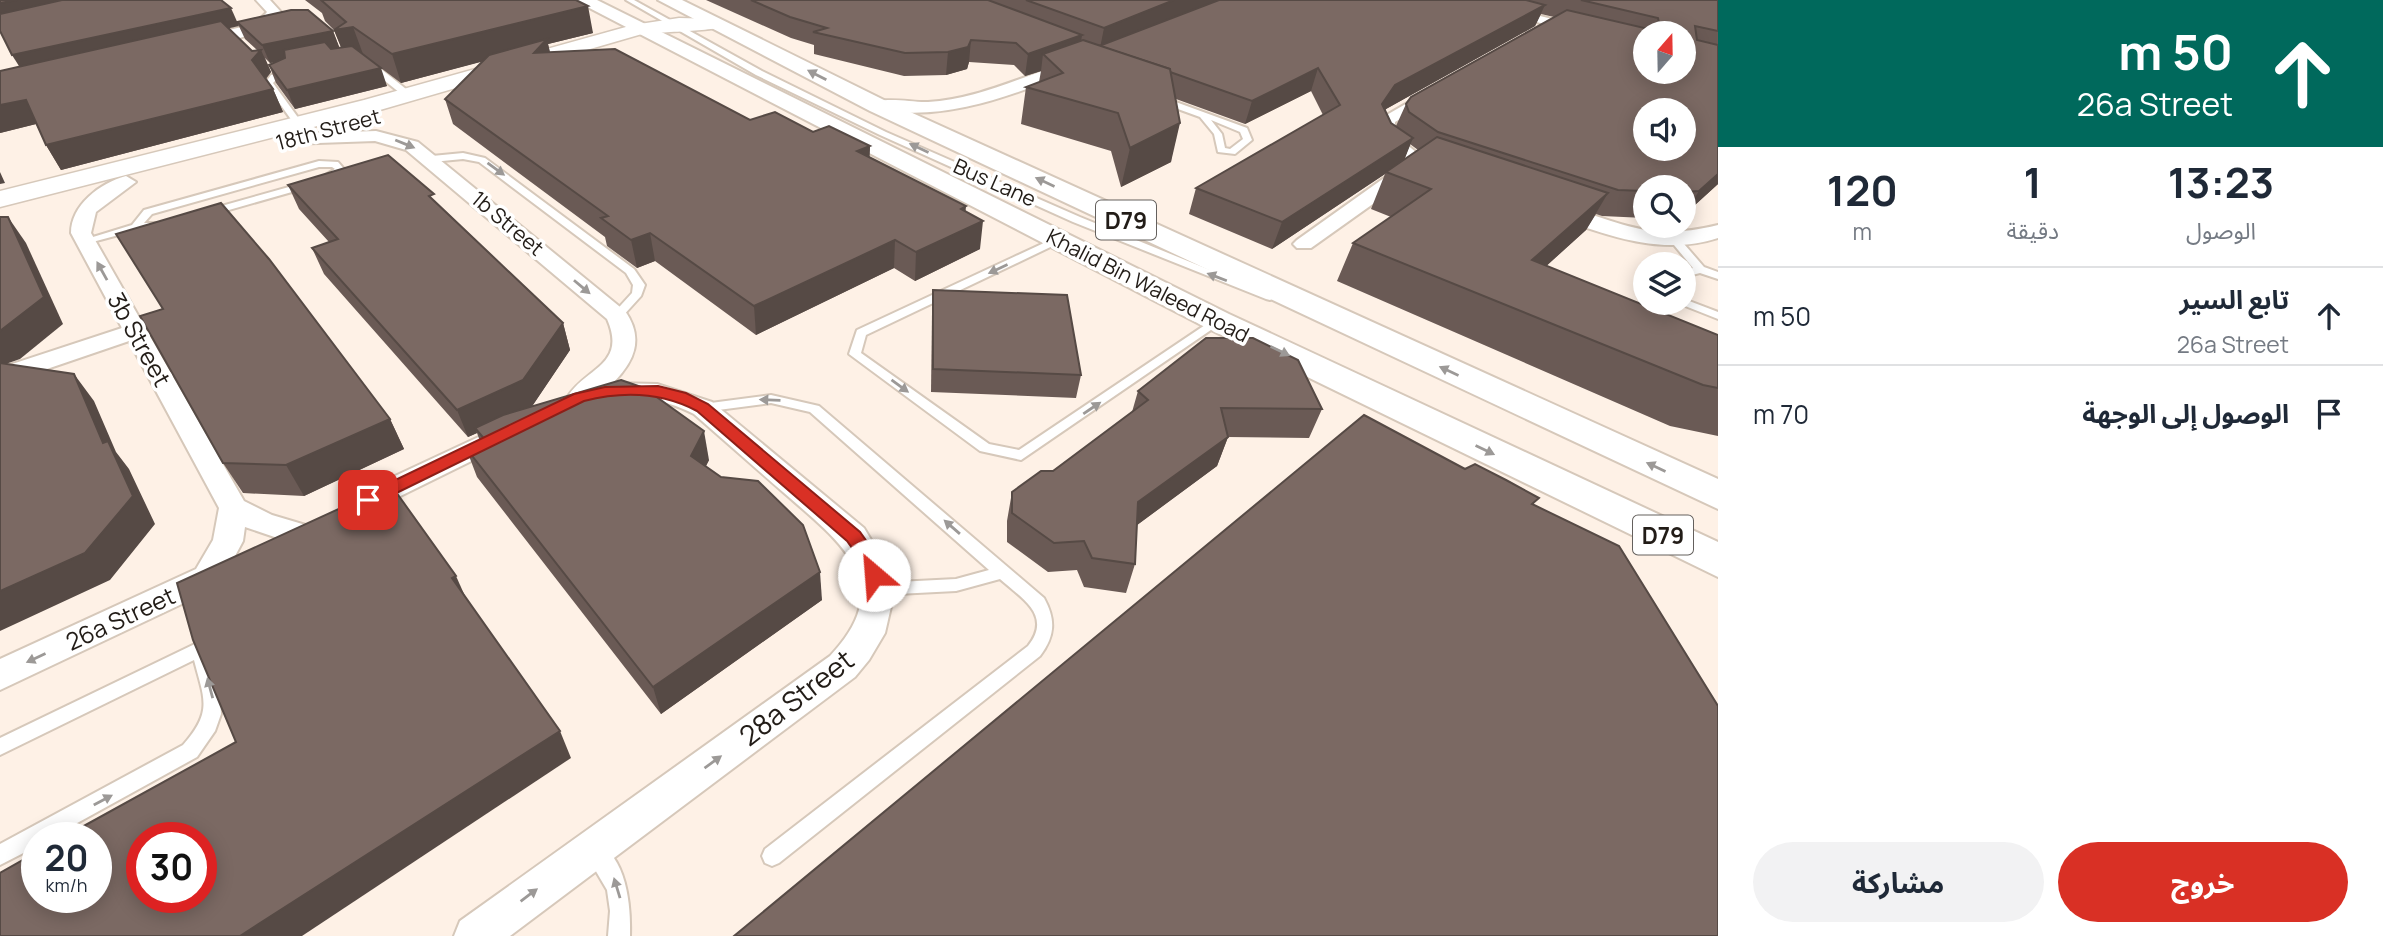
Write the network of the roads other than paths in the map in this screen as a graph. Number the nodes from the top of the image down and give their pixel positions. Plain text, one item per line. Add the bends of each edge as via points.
1 (263, 0) edge
2 (583, 0) edge
3 (629, 0) edge
4 (667, 0) edge
5 (1458, 0) edge
6 (679, 21) junction
7 (1554, 24) junction
8 (1531, 37) edge
9 (647, 40) junction
10 (1633, 43) edge
11 (181, 47) edge
12 (596, 54) junction
13 (624, 54) edge
14 (359, 58) edge
15 (292, 65) edge
16 (1080, 67) edge
17 (267, 69) edge
18 (302, 70) edge
19 (758, 72) junction
20 (1451, 83) edge
21 (1161, 90) edge
22 (1143, 93) edge
23 (408, 95) junction
24 (985, 98) junction
25 (878, 106) junction
26 (1208, 113) junction
27 (294, 131) junction
28 (857, 139) junction
29 (954, 140) junction
30 (432, 159) junction
31 (1419, 163) junction
32 (1458, 176) edge
33 (126, 182) junction
34 (0, 199) edge
35 (1534, 203) edge
36 (0, 215) edge
37 (140, 226) junction
38 (1718, 231) edge
39 (1059, 239) junction
40 (1674, 239) junction
41 (85, 241) junction
42 (1304, 244) dead end
43 (1700, 269) junction
44 (1696, 270) edge
45 (1718, 276) edge
46 (1696, 307) edge
47 (617, 316) junction
48 (1718, 316) edge
49 (1218, 321) junction
50 (136, 331) junction
51 (1373, 336) junction
52 (0, 377) edge
53 (703, 408) junction
54 (554, 410) junction
55 (1718, 495) edge
56 (234, 508) junction
57 (318, 524) junction
58 (1718, 561) edge
59 (1003, 572) junction
60 (192, 589) junction
61 (878, 589) junction
62 (0, 675) edge
63 (0, 747) edge
64 (592, 849) junction
65 (0, 855) edge
66 (772, 856) dead end
67 (474, 936) edge
68 (619, 936) edge

1 - 11 street via 274,12 273,21 235,38
2 - 9 main road
3 - 6 lane, Bus Lane
4 - 6 main road, Khalid Bin Waleed Road / D79
5 - 7 street
6 - 9 street
6 - 19 lane, Bus Lane
25 -> 6 main road, Khalid Bin Waleed Road / D79 via 718,25
7 - 8 street
7 - 10 street
9 - 12 street, 18th Street
9 - 23 street, 18th Street
9 - 28 main road, Khalid Bin Waleed Road / D79 via 694,58
12 - 13 main road
12 - 27 street, 18th Street
14 - 23 lane
15 - 17 lane
16 - 24 street
18 - 27 lane via 269,83
19 - 28 lane
51 -> 19 lane, Bus Lane via 1211,275 1056,209
20 - 31 street via 1393,115 1384,127 1389,141
21 - 26 lane
22 - 26 lane
23 - 27 street, 18th Street
24 - 25 street via 923,109
24 - 29 street via 961,116
25 - 29 main road, Khalid Bin Waleed Road / D79
26 - 26 lane via 1203,119 1218,134 1221,150 1232,152 1248,140 1244,130
27 -> 30 street, 1b Street via 376,136 412,146
27 - 33 street, 18th Street
27 - 34 street, 18th Street
28 - 39 main road, Khalid Bin Waleed Road / D79
51 -> 29 main road, Khalid Bin Waleed Road / D79
30 -> 47 street, 1b Street
30 -> 47 lane via 463,156 482,160 631,271 639,285 637,294
31 - 32 street
31 - 42 street
33 - 36 street, 18th Street
33 - 41 street via 98,200 83,217 80,225
35 - 40 street via 1586,221
37 - 37 lane via 174,222 324,180 340,170 335,164 319,164 157,209 141,216 137,220
37 - 41 lane
38 - 40 street
39 - 49 main road, Khalid Bin Waleed Road / D79
39 -> 49 lane via 861,333 855,354 985,449 1021,456
40 - 43 lane
50 -> 41 street, 3b Street
43 - 44 lane
43 - 45 lane
46 - 48 lane
47 - 54 street via 626,331 626,347 618,363
49 -> 58 main road, Khalid Bin Waleed Road / D79
50 - 52 street
50 - 56 street, 3b Street
55 -> 51 main road, Khalid Bin Waleed Road / D79
53 - 54 street, 26a Street via 658,391 605,391
59 -> 53 lane via 814,409 771,398
53 - 61 street, 28a Street via 853,536 871,561
54 - 57 street, 26a Street
56 - 57 street via 262,523
56 - 60 street via 228,541
57 - 60 street, 26a Street
59 - 61 lane via 943,587
59 - 66 lane via 1044,612 1042,642
60 -> 62 street, 26a Street
64 -> 61 street, 28a Street via 848,663 871,627
65 -> 63 lane via 173,763 196,744 212,723 215,709 197,643
67 -> 64 street, 28a Street
68 -> 64 lane via 622,904 612,872

